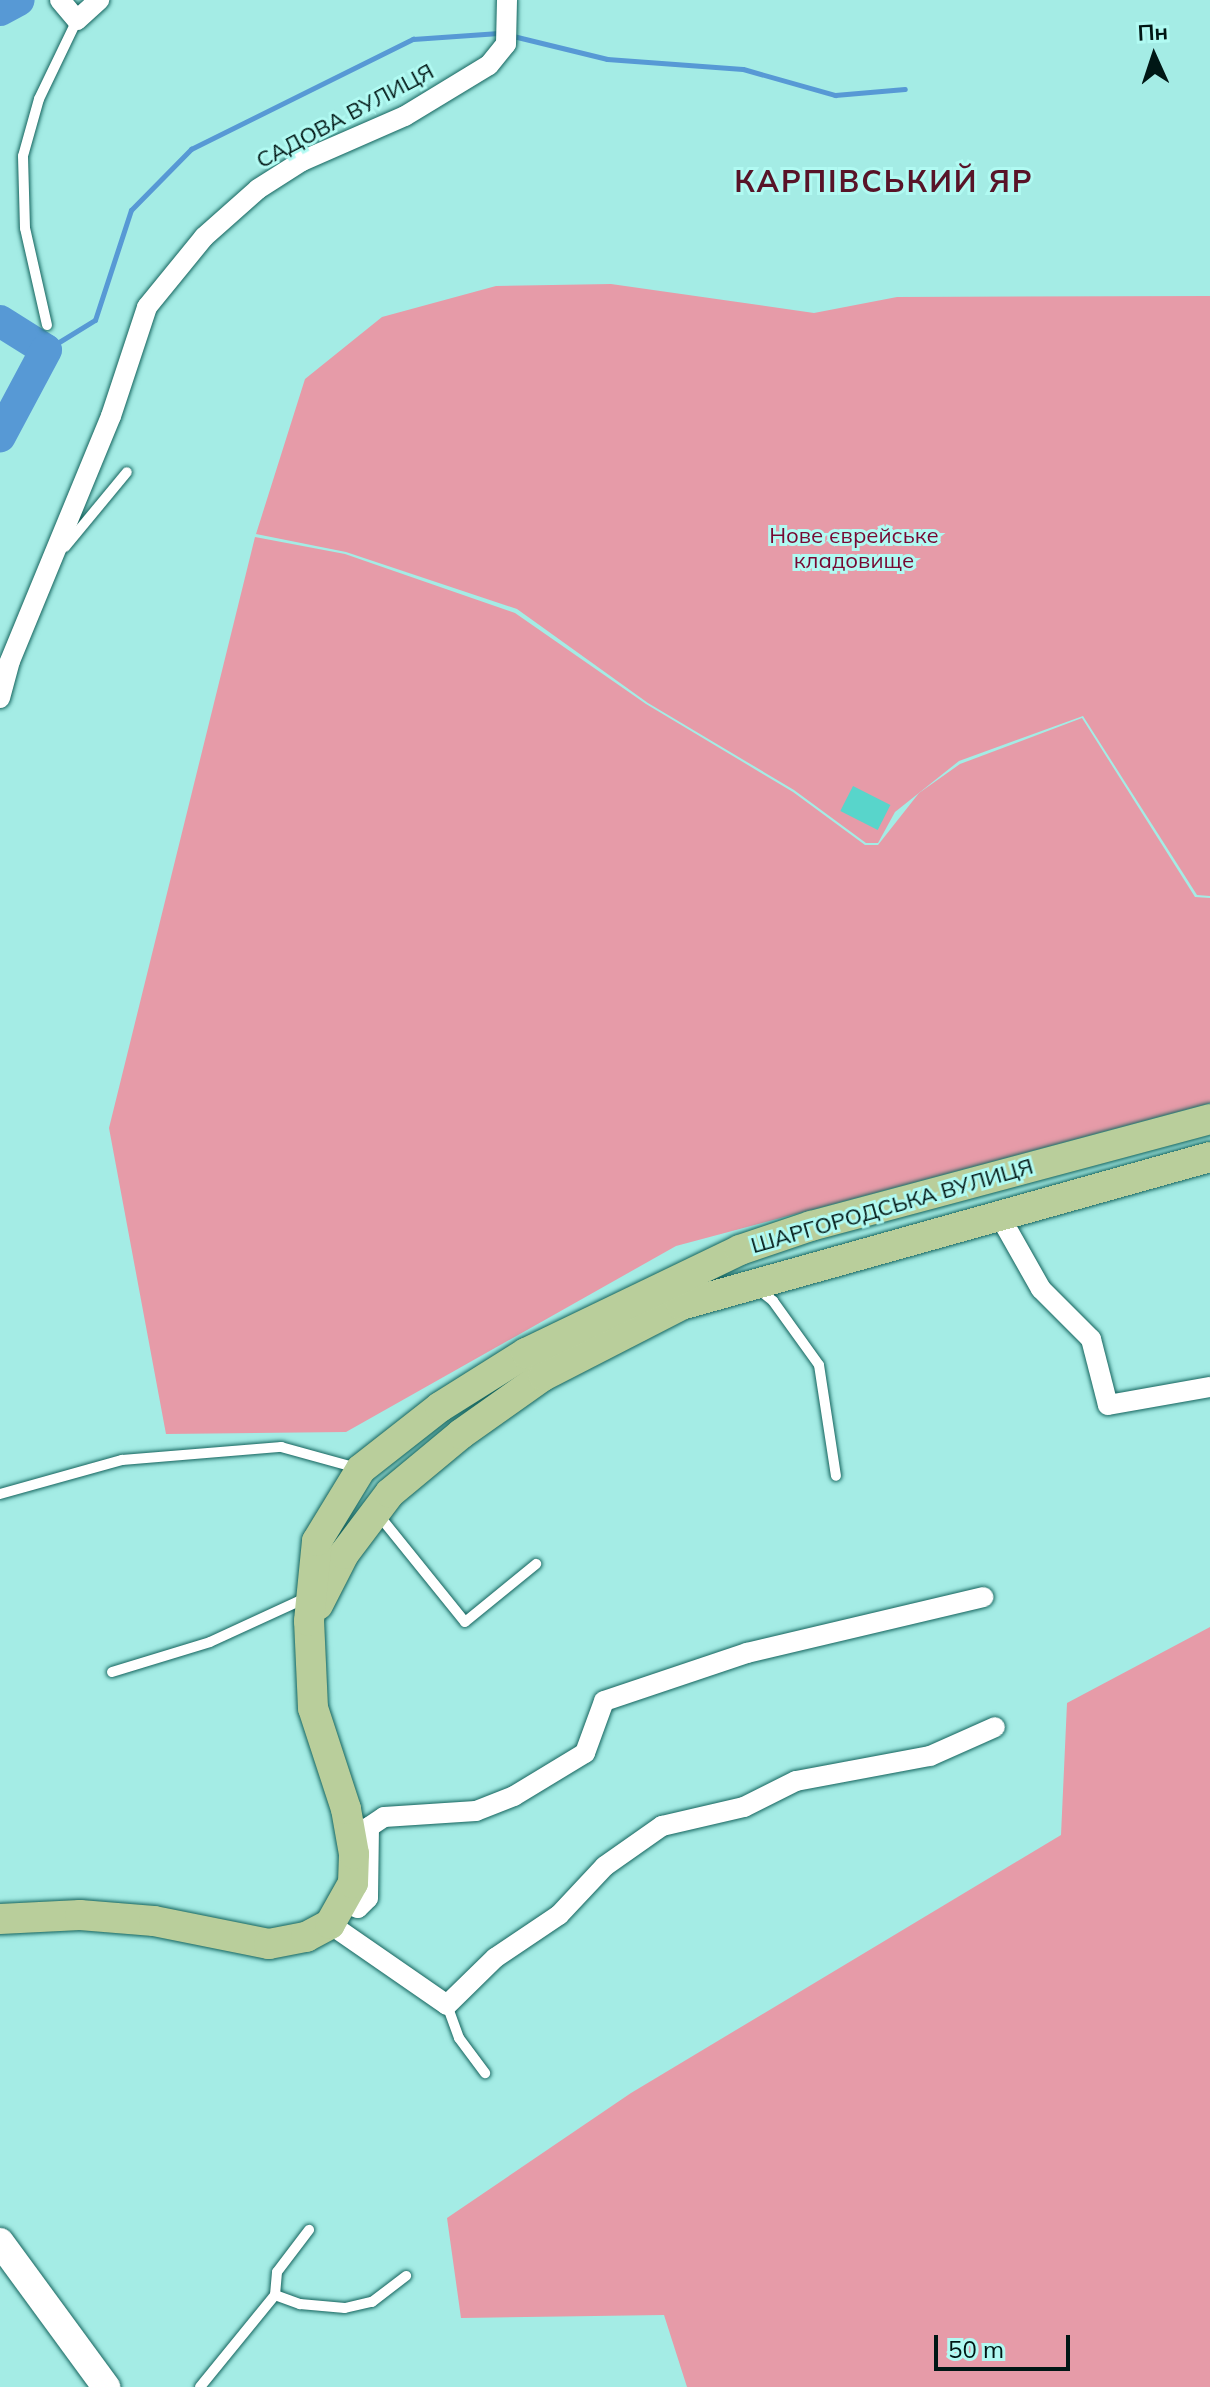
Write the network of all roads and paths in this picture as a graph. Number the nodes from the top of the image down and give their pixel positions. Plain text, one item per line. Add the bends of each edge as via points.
1 (60, 0) edge
2 (99, 0) edge
3 (507, 0) edge
4 (77, 20) junction
5 (47, 325) dead end
6 (127, 472) dead end
7 (47, 571) junction
8 (0, 698) edge
9 (1210, 1119) edge
10 (1210, 1157) edge
11 (998, 1213) junction
12 (750, 1282) junction
13 (1210, 1387) edge
14 (361, 1469) junction
15 (836, 1476) dead end
16 (0, 1494) edge
17 (376, 1511) junction
18 (536, 1564) dead end
19 (983, 1597) dead end
20 (311, 1608) junction
21 (112, 1672) dead end
22 (995, 1727) dead end
23 (337, 1913) junction
24 (0, 1919) edge
25 (447, 2005) junction
26 (485, 2073) dead end
27 (309, 2230) dead end
28 (0, 2242) edge
29 (406, 2276) dead end
30 (275, 2295) junction
31 (106, 2387) edge
32 (200, 2387) edge

1 - 4 street
2 - 4 street
3 - 7 street, САДОВА ВУЛИЦЯ via 511,21 506,44 489,65 405,116 302,161 258,189 204,237 147,307 111,416
4 - 5 lane via 39,99 23,156 25,228
6 - 7 lane
7 - 8 street
9 - 14 main road, ШАРГОРОДСЬКА ВУЛИЦЯ via 740,1250 526,1353 440,1407
10 - 11 main road, ШАРГОРОДСЬКА ВУЛИЦЯ
11 - 12 main road, ШАРГОРОДСЬКА ВУЛИЦЯ
11 - 13 street via 1041,1289 1091,1339 1108,1405
12 - 15 lane via 773,1301 819,1365
12 - 17 main road, ШАРГОРОДСЬКА ВУЛИЦЯ via 681,1305 543,1376 461,1434
14 - 16 lane via 281,1447 122,1460
14 - 20 main road, ШАРГОРОДСЬКА ВУЛИЦЯ via 317,1541
17 - 18 lane via 465,1622
17 - 20 main road, ШАРГОРОДСЬКА ВУЛИЦЯ
19 - 23 street via 747,1653 604,1701 585,1753 514,1796 476,1811 384,1817 369,1827 368,1898 358,1908
20 - 21 lane
20 - 23 main road, ШАРГОРОДСЬКА ВУЛИЦЯ via 313,1708 346,1809 354,1854 353,1883
22 - 25 street via 930,1756 796,1781 744,1807 662,1826 605,1866 559,1915 495,1958
23 - 24 main road via 306,1937 269,1944 154,1921 80,1915
23 - 25 street
25 - 26 lane via 459,2038
27 - 30 lane via 277,2272
28 - 31 street
29 - 30 lane via 372,2302 345,2308 300,2304
30 - 32 lane

